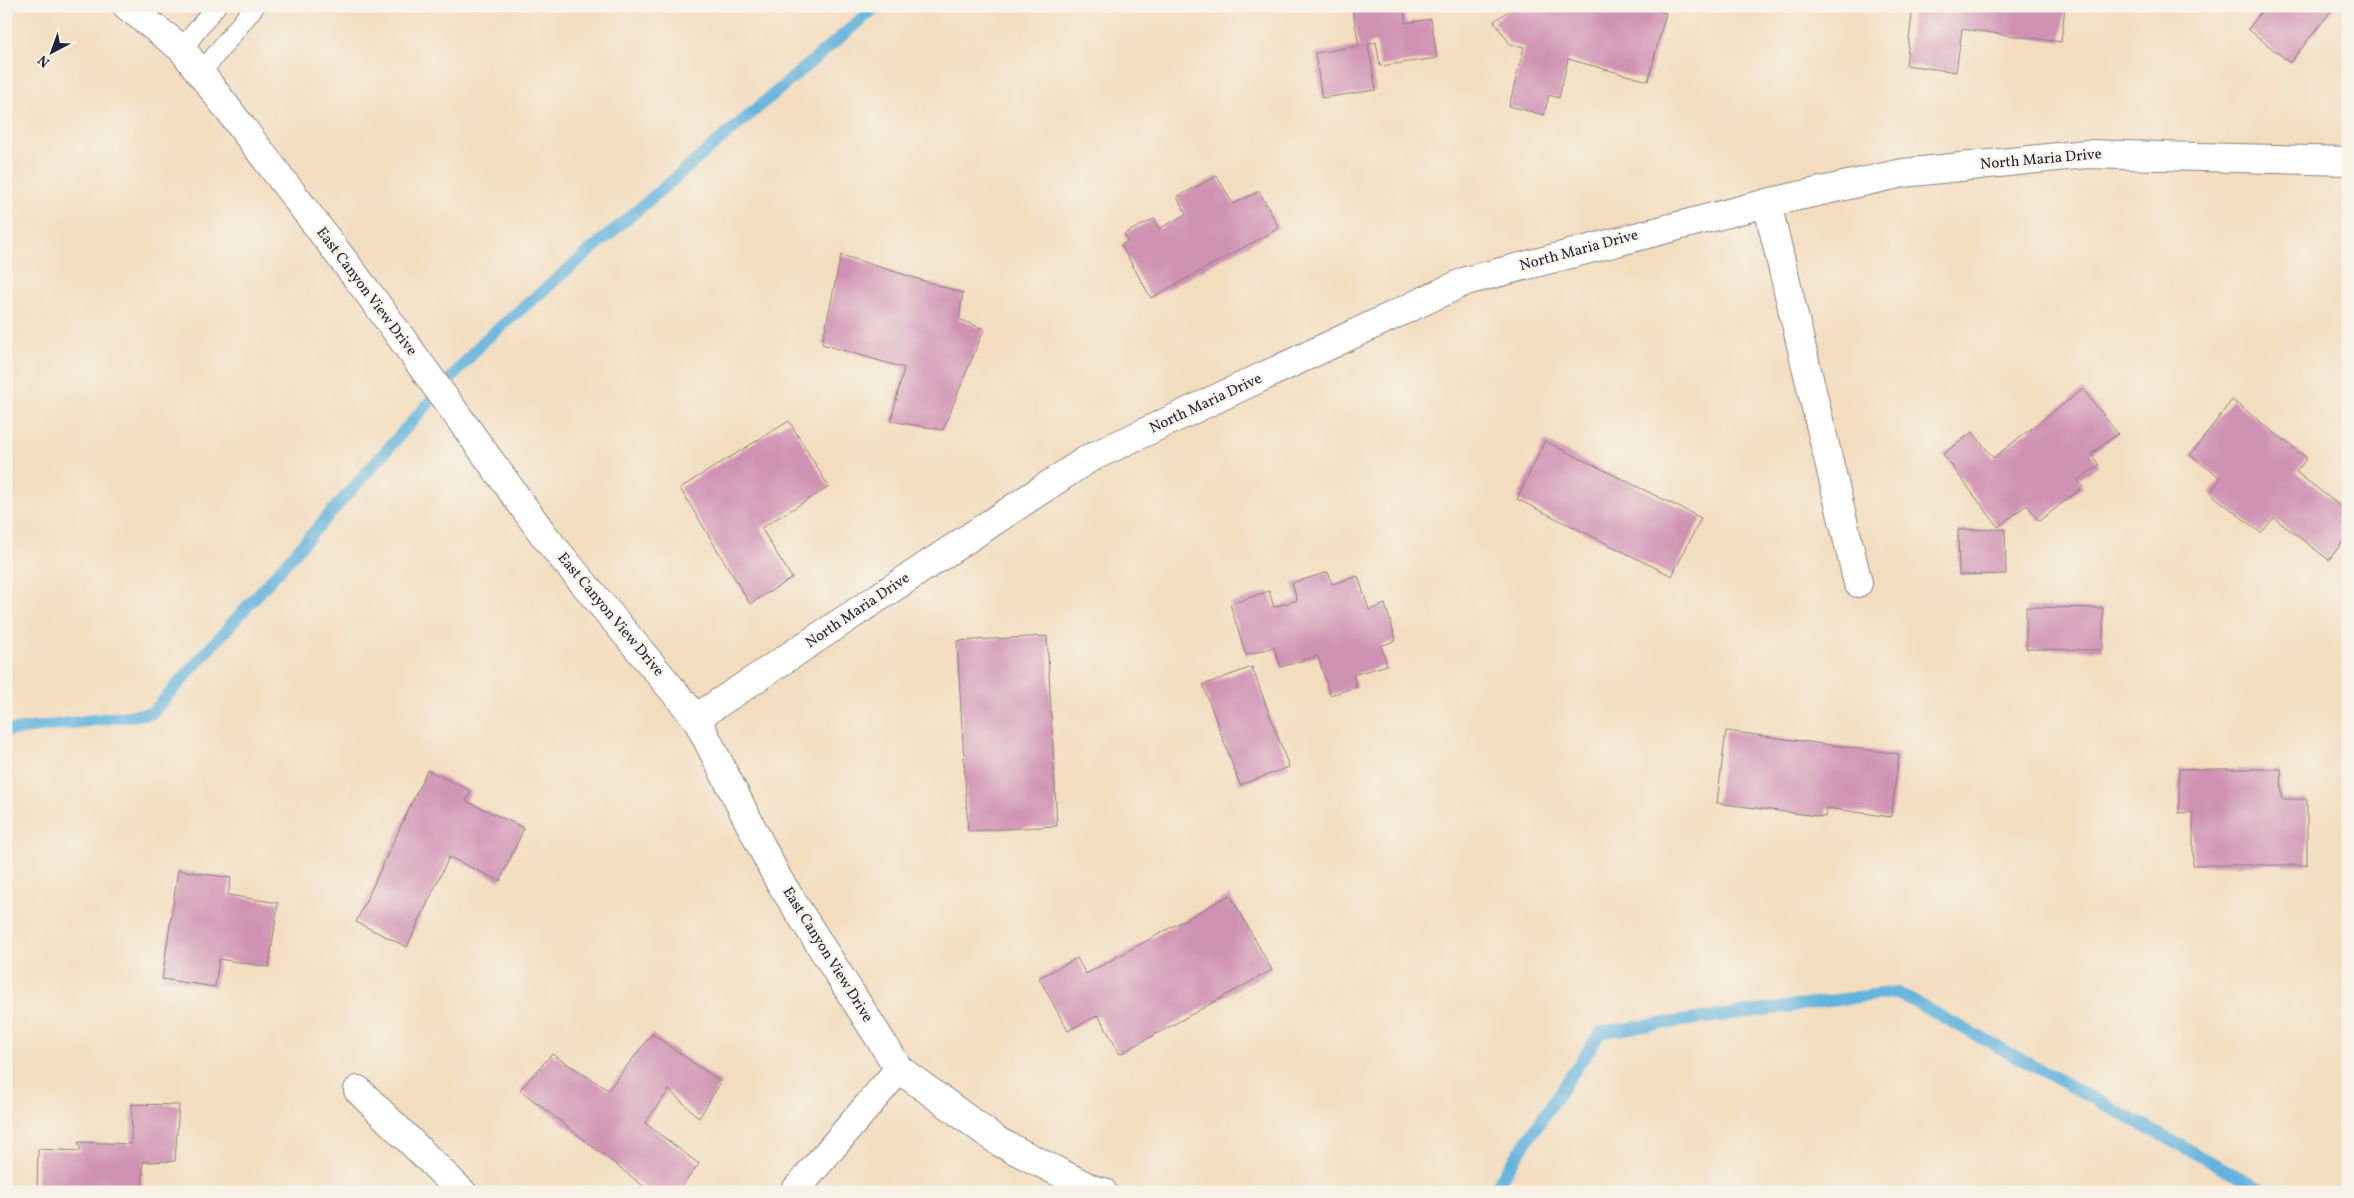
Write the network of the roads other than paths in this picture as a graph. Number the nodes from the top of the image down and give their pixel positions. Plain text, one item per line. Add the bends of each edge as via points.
1 (127, 6) edge
2 (216, 6) edge
3 (255, 6) edge
4 (182, 49) junction
5 (201, 73) junction
6 (2348, 161) edge
7 (1767, 203) junction
8 (1858, 583) dead end
9 (696, 718) junction
10 (899, 1069) junction
11 (358, 1090) dead end
12 (462, 1192) edge
13 (794, 1192) edge
14 (1103, 1192) edge

1 - 4 street, East Canyon View Drive
2 - 4 lane
3 - 5 lane
4 - 5 street, East Canyon View Drive
5 - 9 street, East Canyon View Drive via 373,299 546,538
6 - 7 street, North Maria Drive via 2086,154 1903,173
7 - 8 street
7 - 9 street, North Maria Drive via 1466,281 1088,459
9 - 10 street, East Canyon View Drive via 778,878
10 - 13 street
10 - 14 street, East Canyon View Drive via 998,1142
11 - 12 street

